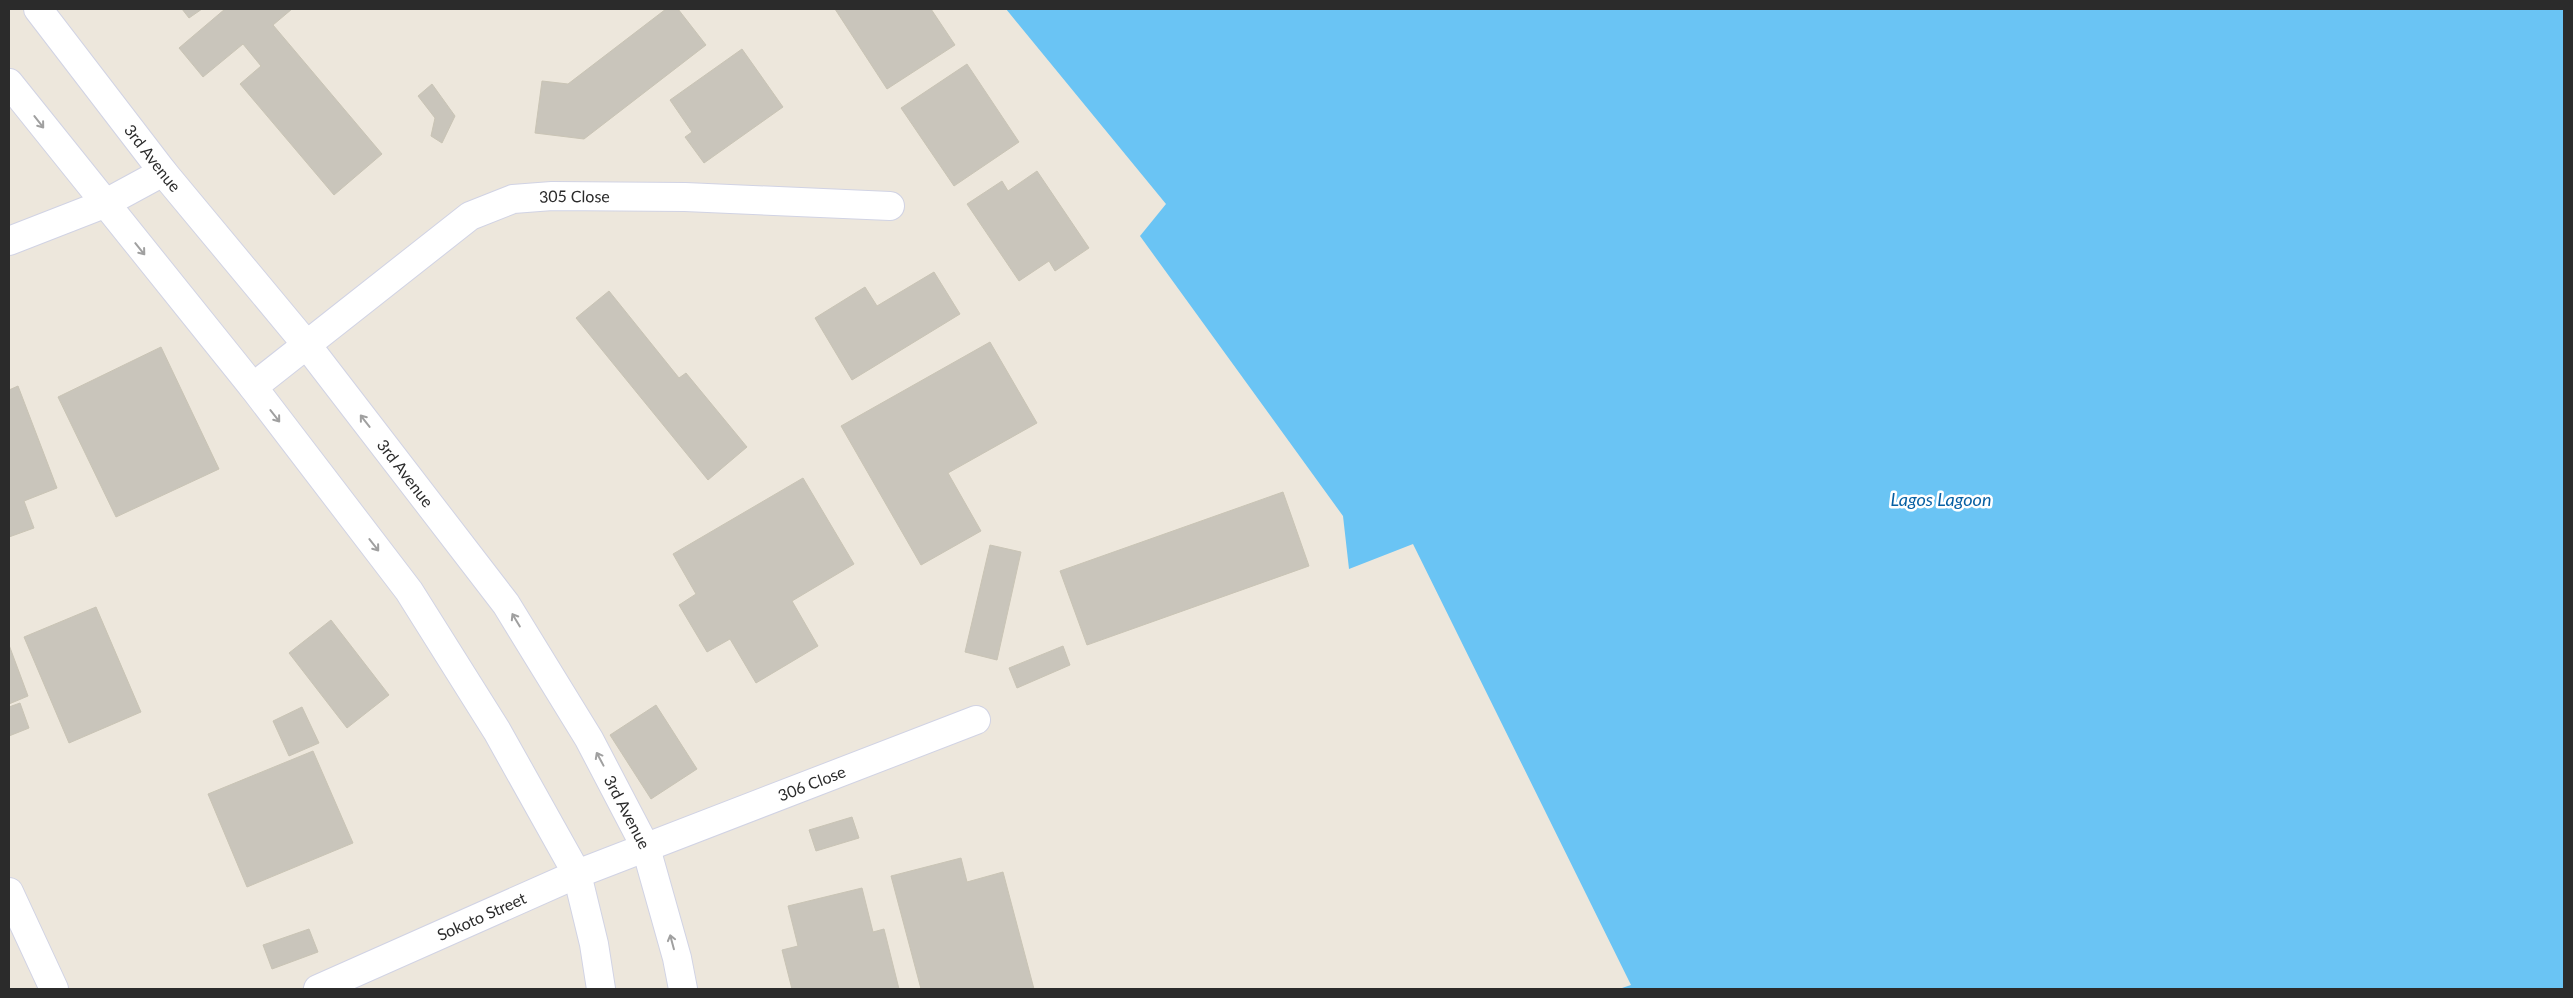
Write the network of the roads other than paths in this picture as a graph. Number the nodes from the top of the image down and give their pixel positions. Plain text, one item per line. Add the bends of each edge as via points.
1 (38, 9) edge
2 (9, 83) edge
3 (164, 172) junction
4 (104, 204) junction
5 (890, 206) dead end
6 (9, 241) edge
7 (306, 344) junction
8 (253, 387) junction
9 (976, 720) dead end
10 (646, 848) junction
11 (577, 874) junction
12 (9, 892) edge
13 (54, 989) edge
14 (318, 989) edge
15 (601, 989) edge
16 (683, 989) edge

1 - 3 street, 3rd Avenue
2 -> 4 street
3 - 4 street
3 - 7 street, 3rd Avenue
4 - 6 street
4 -> 8 street
5 - 7 street, 305 Close via 685,197 552,196 513,199 470,216
7 - 8 street, 305 Close
10 -> 7 street, 3rd Avenue via 589,739 506,604
8 -> 11 street via 409,591 497,731
9 - 10 street, 306 Close
10 - 11 street, Sokoto Street
16 -> 10 street, 3rd Avenue
11 - 14 street, Sokoto Street
11 - 15 street
12 - 13 street

